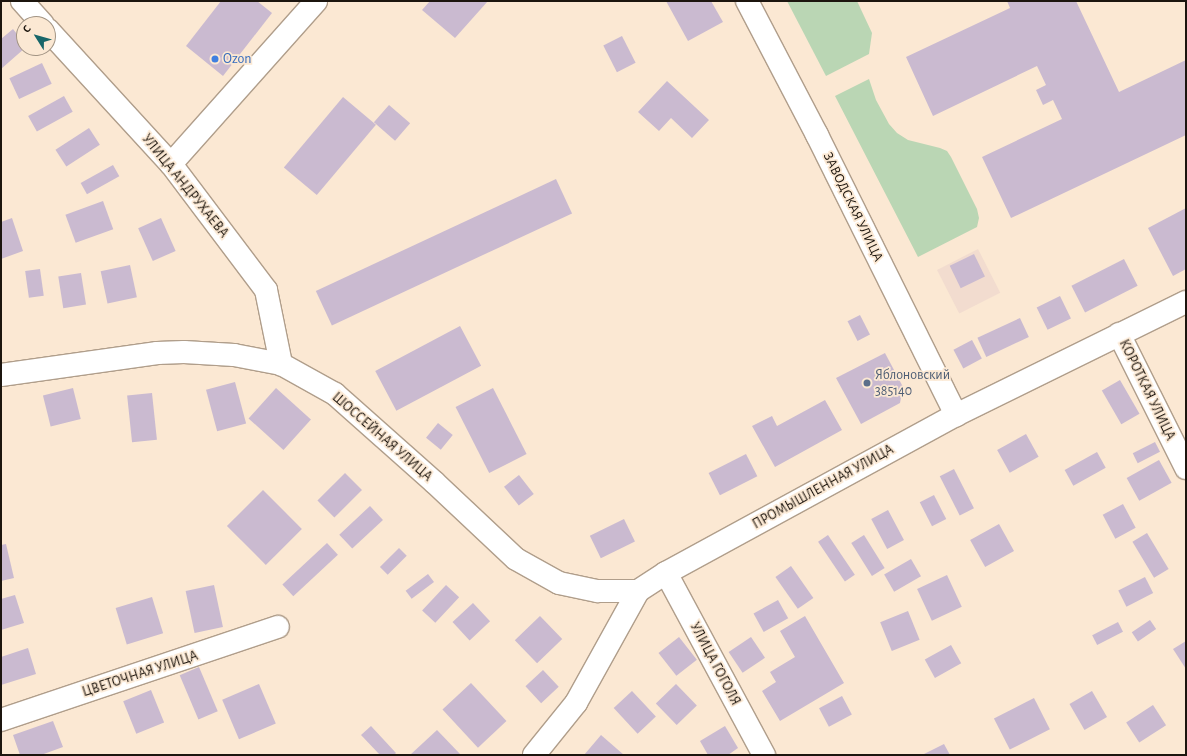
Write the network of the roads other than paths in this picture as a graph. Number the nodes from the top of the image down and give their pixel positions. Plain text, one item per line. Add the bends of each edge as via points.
1 (22, 1) edge
2 (316, 1) edge
3 (747, 1) edge
4 (36, 16) edge
5 (56, 39) edge
6 (171, 164) junction
7 (1186, 302) edge
8 (1119, 334) junction
9 (281, 364) junction
10 (1, 374) edge
11 (956, 415) junction
12 (1186, 468) edge
13 (666, 573) junction
14 (638, 592) junction
15 (278, 627) dead end
16 (1, 720) edge
17 (534, 755) edge
18 (764, 755) edge

1 - 4 street
2 - 6 street
3 - 11 street, ЗАВОДСКАЯ УЛИЦА
5 - 6 street, УЛИЦА АНДРУХАЕВА
6 - 9 street, УЛИЦА АНДРУХАЕВА via 266,290
7 - 8 street, ПРОМЫШЛЕННАЯ УЛИЦА
8 - 11 street, ПРОМЫШЛЕННАЯ УЛИЦА
8 - 12 street, КОРОТКАЯ УЛИЦА
9 - 10 street, ШОССЕЙНАЯ УЛИЦА via 234,355 177,352
9 - 14 street, ШОССЕЙНАЯ УЛИЦА via 335,394 516,559 559,583 598,591
11 - 13 street, ПРОМЫШЛЕННАЯ УЛИЦА
13 - 14 street, ПРОМЫШЛЕННАЯ УЛИЦА
13 - 18 street, УЛИЦА ГОГОЛЯ
14 - 17 street, ПРОМЫШЛЕННАЯ УЛИЦА via 576,702
15 - 16 street, ЦВЕТОЧНАЯ УЛИЦА

